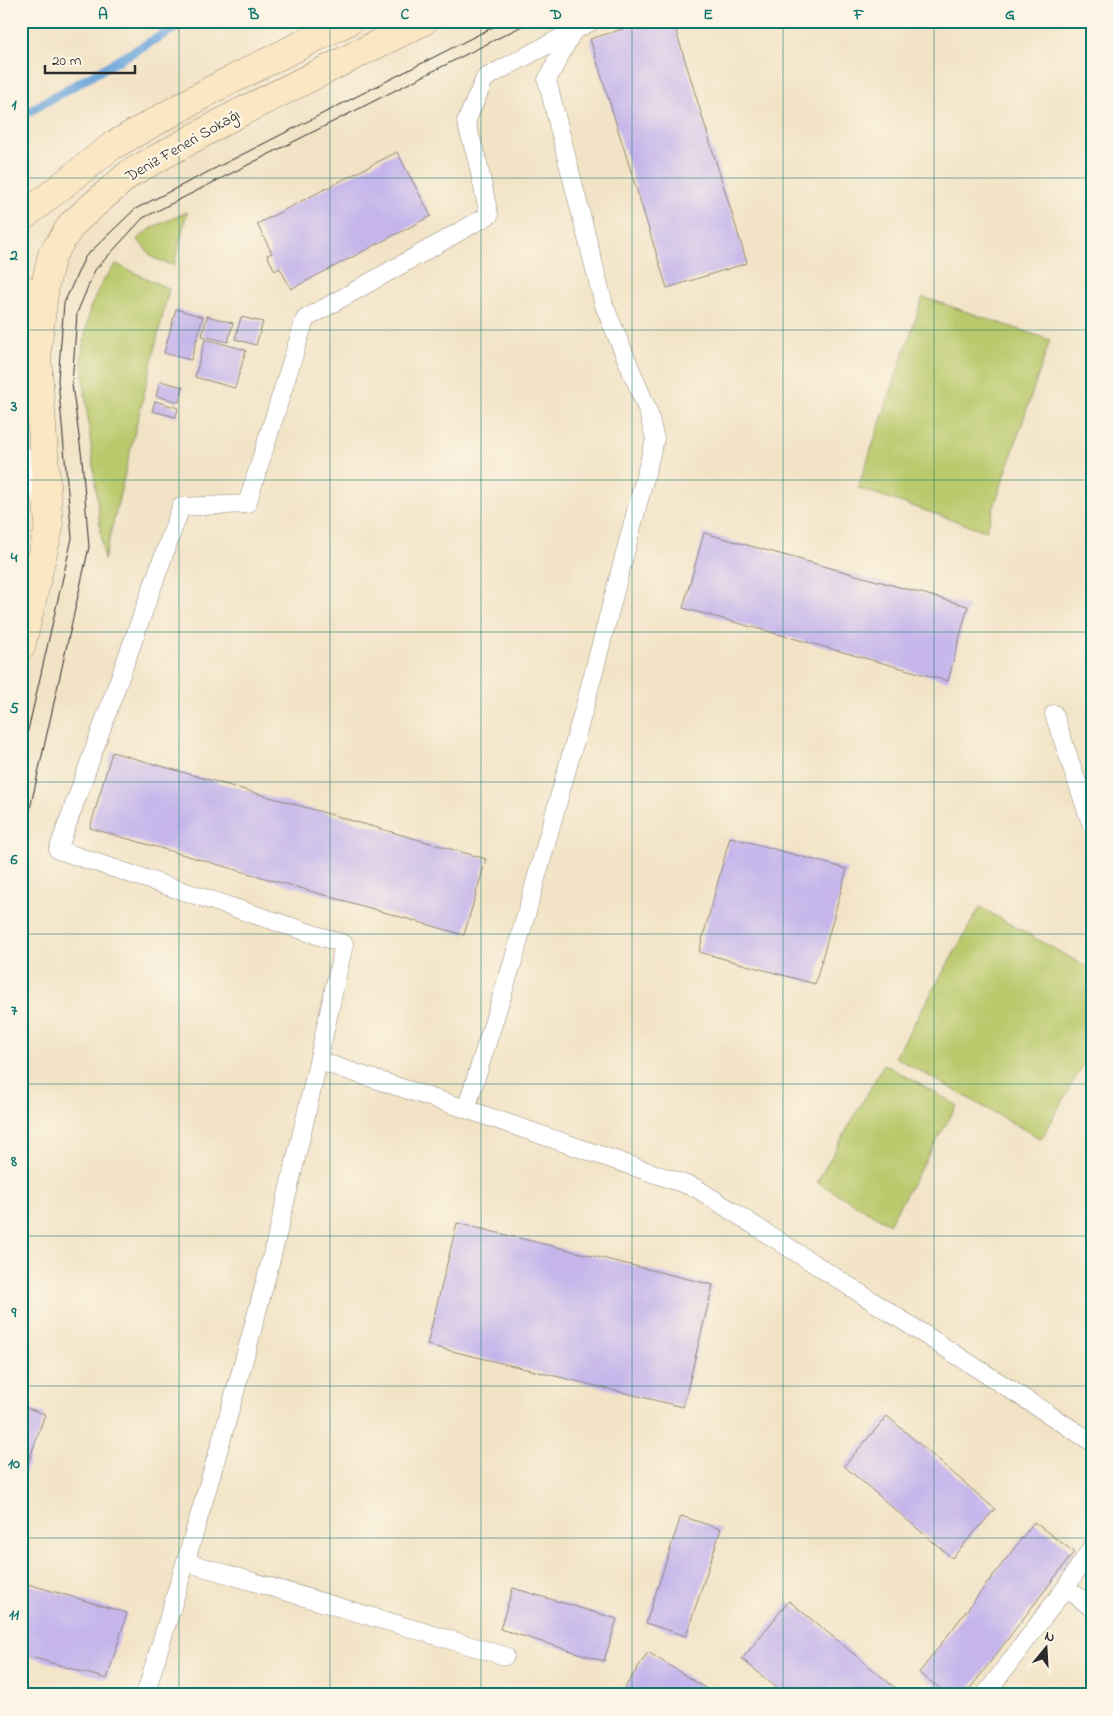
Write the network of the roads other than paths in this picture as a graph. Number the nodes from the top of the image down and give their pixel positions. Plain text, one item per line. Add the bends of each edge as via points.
1 (349, 21) edge
2 (424, 21) edge
3 (592, 21) edge
4 (574, 29) junction
5 (21, 218) edge
6 (21, 287) edge
7 (37, 349) junction
8 (21, 377) edge
9 (21, 452) edge
10 (21, 621) edge
11 (21, 647) edge
12 (1054, 714) dead end
13 (1092, 826) edge
14 (319, 1062) junction
15 (466, 1109) junction
16 (1092, 1442) edge
17 (1092, 1547) edge
18 (186, 1562) junction
19 (1066, 1587) junction
20 (1092, 1608) edge
21 (505, 1656) dead end
22 (145, 1695) edge
23 (985, 1695) edge

1 - 5 main road via 213,89 112,146
2 - 7 main road, Deniz Feneri Sokağı via 238,114 129,174 72,224 52,255
3 - 4 lane
4 - 14 lane via 485,78 466,122 478,159 489,215 305,319 247,504 181,507 58,850 344,944
4 - 15 lane via 547,80 604,305 648,411 655,439 518,942
6 - 7 main road via 30,304
7 - 8 main road, Deniz Feneri Sokağı via 29,370
7 - 11 main road via 49,526
9 - 10 lane via 39,492 44,524
12 - 13 lane
14 - 15 lane
14 - 18 lane via 264,1286
15 - 16 lane via 696,1188
17 - 19 lane
18 - 21 lane
18 - 22 lane
19 - 20 lane
19 - 23 lane

